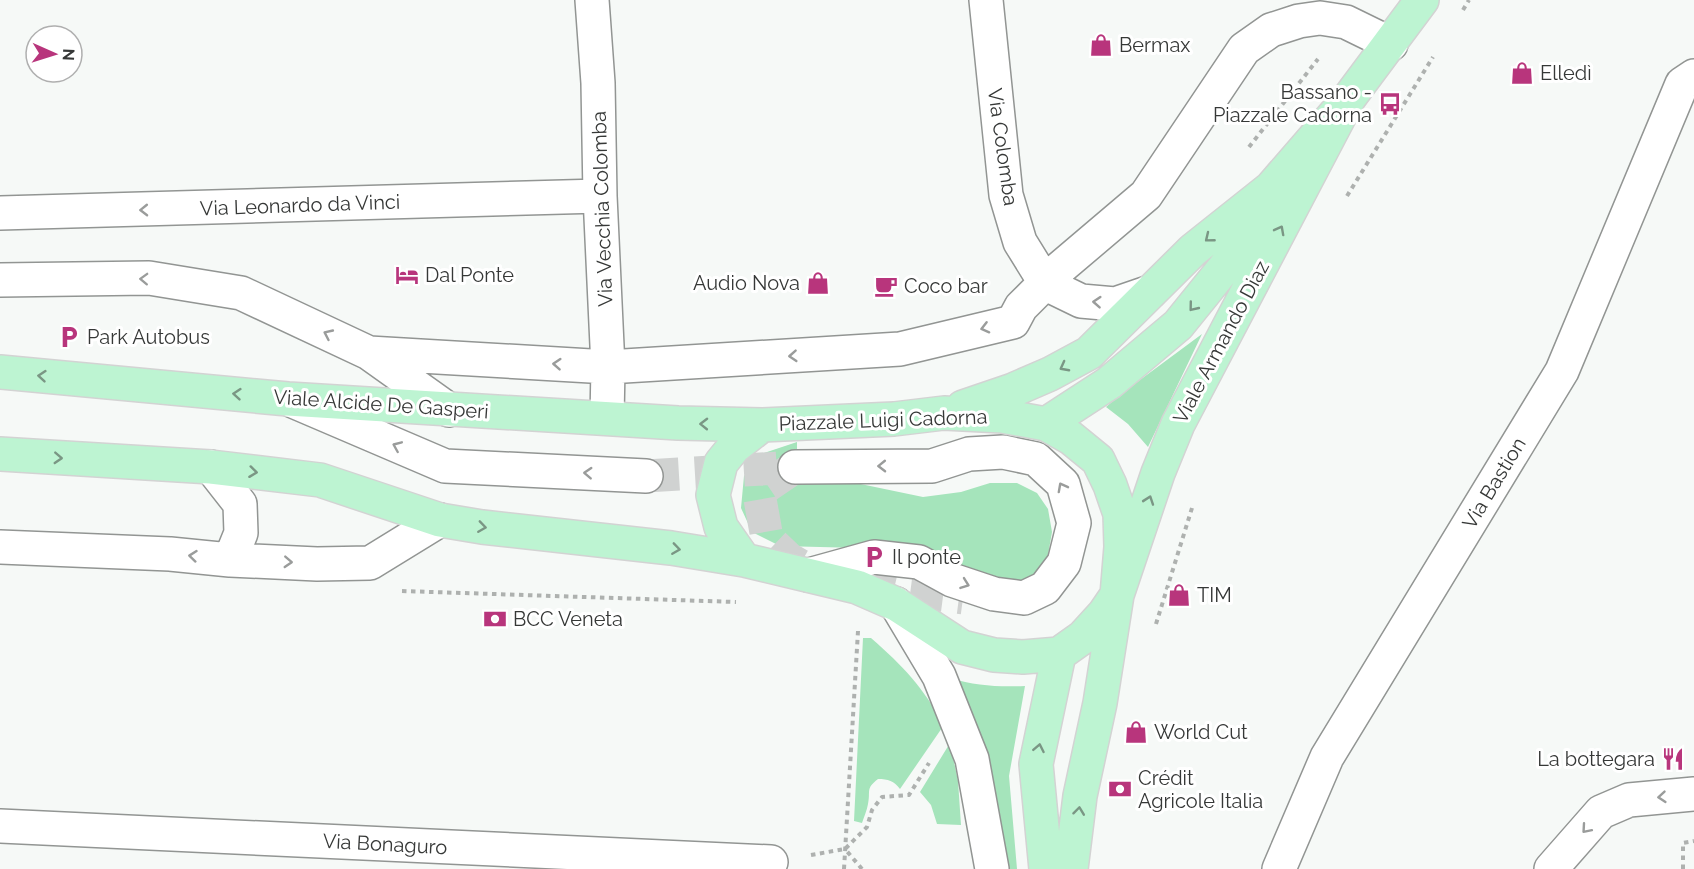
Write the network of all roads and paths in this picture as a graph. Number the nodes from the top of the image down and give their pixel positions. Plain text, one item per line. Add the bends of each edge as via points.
1 (592, 0) edge
2 (986, 0) edge
3 (1422, 0) edge
4 (1469, 0) edge
5 (1457, 20) dead end
6 (1346, 22) junction
7 (1390, 44) junction
8 (1438, 50) dead end
9 (1688, 80) edge
10 (1349, 99) junction
11 (1247, 150) dead end
12 (1271, 188) junction
13 (600, 196) junction
14 (1344, 200) dead end
15 (0, 213) edge
16 (0, 280) edge
17 (1046, 284) junction
18 (1150, 292) junction
19 (369, 353) junction
20 (608, 367) junction
21 (0, 372) edge
22 (288, 399) junction
23 (448, 410) junction
24 (944, 413) junction
25 (607, 418) junction
26 (1046, 424) junction
27 (762, 425) junction
28 (0, 454) edge
29 (211, 467) junction
30 (795, 467) dead end
31 (646, 476) tunnel mouth
32 (440, 520) junction
33 (0, 547) edge
34 (230, 560) junction
35 (744, 560) junction
36 (809, 575) junction
37 (399, 591) dead end
38 (1117, 595) junction
39 (742, 603) dead end
40 (896, 604) junction
41 (858, 625) dead end
42 (1059, 654) junction
43 (934, 754) dead end
44 (1694, 794) edge
45 (0, 826) edge
46 (1694, 841) edge
47 (845, 849) junction
48 (771, 862) dead end
49 (844, 869) edge
50 (862, 869) edge
51 (992, 869) edge
52 (1046, 869) edge
53 (1071, 869) edge
54 (1279, 869) edge
55 (1551, 869) edge
56 (1683, 869) edge

1 - 13 street, Via Vecchia Colomba
2 - 17 street, Via Colomba via 1006,195 1020,242
3 - 7 main road, Viale Armando Diaz
4 - 5 path
6 - 7 street
6 - 11 path
6 - 17 street via 1320,18 1299,21 1271,30 1244,49 1146,195
7 - 10 main road, Viale Armando Diaz
8 - 14 path
9 - 54 street, Via Bastion via 1562,371 1327,757
10 - 12 main road, Viale Armando Diaz
38 -> 10 main road, Viale Armando Diaz via 1178,424
12 -> 18 main road, Viale Armando Diaz via 1193,250
12 -> 26 main road, Viale Armando Diaz via 1229,262 1178,325 1109,383
13 -> 15 street, Via Leonardo da Vinci
13 - 20 street, Via Vecchia Colomba
19 -> 16 street via 241,293 148,278
18 -> 17 street via 1115,304 1082,301
17 -> 20 street via 1021,307 1013,321 900,349
18 -> 24 main road, Viale Armando Diaz via 1089,353 1013,390
20 -> 19 street
19 - 23 street
20 - 25 street, Via Vecchia Colomba
22 -> 21 main road, Viale Alcide De Gasperi
22 - 23 main road, Viale Alcide De Gasperi
31 -> 22 street via 445,466
23 - 25 main road, Viale Alcide De Gasperi
24 - 26 main road, Piazzale Luigi Cadorna via 1002,416
24 - 27 main road, Piazzale Luigi Cadorna
27 -> 25 main road, Viale Alcide De Gasperi
26 - 38 main road, Piazzale Luigi Cadorna via 1098,460 1110,485 1120,514
27 - 35 main road, Piazzale Luigi Cadorna via 734,447 721,464 713,495 721,527
28 -> 29 main road
29 -> 32 main road via 320,480
29 - 34 street via 240,504 242,533
36 -> 30 street via 873,557 919,562 994,594 1024,598 1045,588 1064,563 1074,523 1063,484 1036,459 1004,452 969,454 932,466
34 -> 32 street via 370,563
32 -> 35 main road
34 -> 33 street
35 - 36 main road
36 - 40 main road via 857,587
37 - 39 path
38 - 42 main road via 1083,637
53 -> 38 main road, Piazzale Luigi Cadorna via 1080,796
40 - 42 main road via 962,647 994,655
40 - 51 street via 939,676 972,759
41 - 47 path
52 -> 42 main road via 1036,764
43 - 47 path via 909,795 882,797 872,810 867,827
44 -> 55 street via 1629,800 1600,812
45 - 48 street, Via Bonaguro
46 - 56 path via 1683,843
47 - 49 path
47 - 50 path

